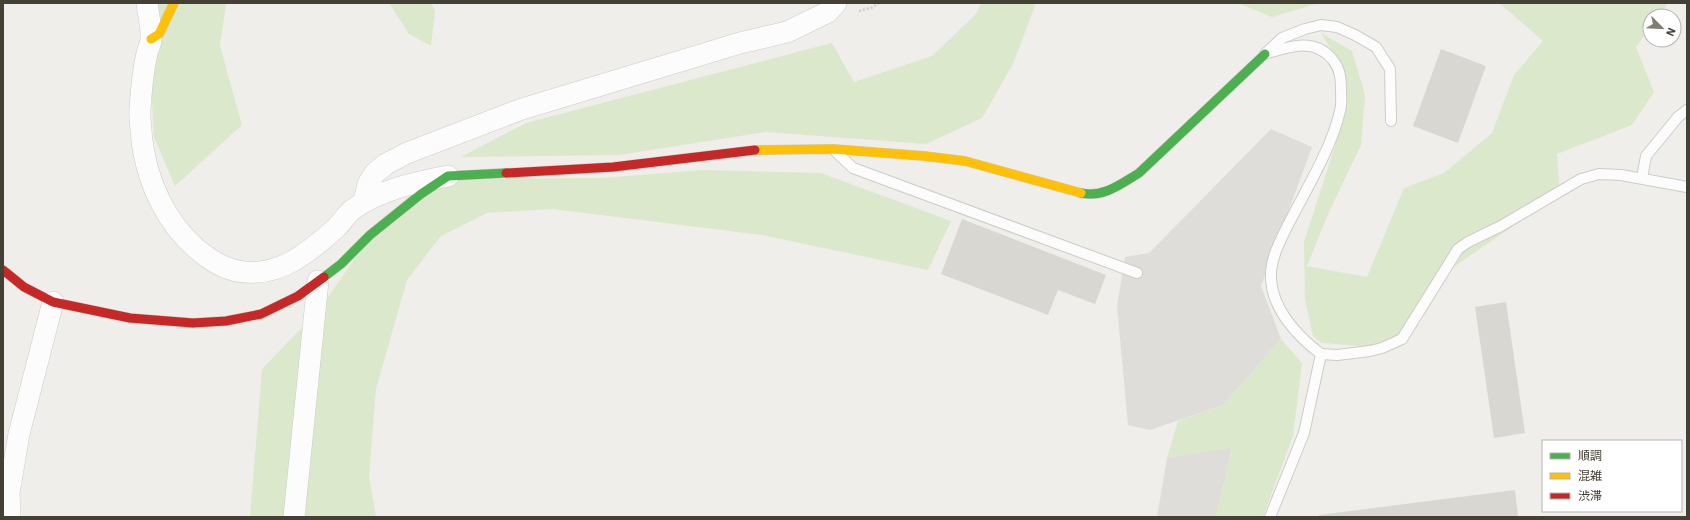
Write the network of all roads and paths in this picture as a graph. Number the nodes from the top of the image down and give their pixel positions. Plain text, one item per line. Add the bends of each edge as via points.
1 (147, 3) edge
2 (174, 3) edge
3 (836, 3) edge
4 (151, 39) junction
5 (1265, 54) junction
6 (1687, 110) edge
7 (1391, 121) dead end
8 (833, 149) junction
9 (448, 176) junction
10 (1642, 178) junction
11 (1687, 187) edge
12 (364, 202) junction
13 (3, 270) edge
14 (1138, 273) dead end
15 (318, 281) junction
16 (53, 302) junction
17 (1320, 354) junction
18 (10, 517) edge
19 (294, 517) edge
20 (1270, 517) edge

1 - 4 street
2 - 4 street via 159,34
3 - 12 street via 828,12 787,32 740,43 522,109 407,153 375,173 368,184
4 - 12 street via 140,112 142,144 148,171 159,200 178,230 199,251 231,270 249,273 274,269 309,250
5 - 7 lane via 1282,38 1310,27 1337,27 1356,35 1376,47 1390,69
5 - 8 street via 1139,173 1116,188 1102,193 1085,194 1066,190 965,161
5 - 17 lane via 1288,47 1316,47 1327,52 1340,75 1341,110 1333,135 1278,247 1271,277 1279,308 1287,321
6 - 10 lane via 1678,117 1646,156
8 - 9 street via 765,149 613,167
8 - 14 lane via 853,168
9 - 12 street via 414,182
9 - 15 street via 420,194
10 - 11 lane
10 - 17 lane via 1599,174 1582,179 1458,249 1402,339 1370,351 1337,355
13 - 16 street via 24,287
15 - 16 street via 298,296 261,314 226,322 193,323 130,318
15 - 19 street
16 - 18 street via 19,434 8,493
17 - 20 lane via 1304,433

